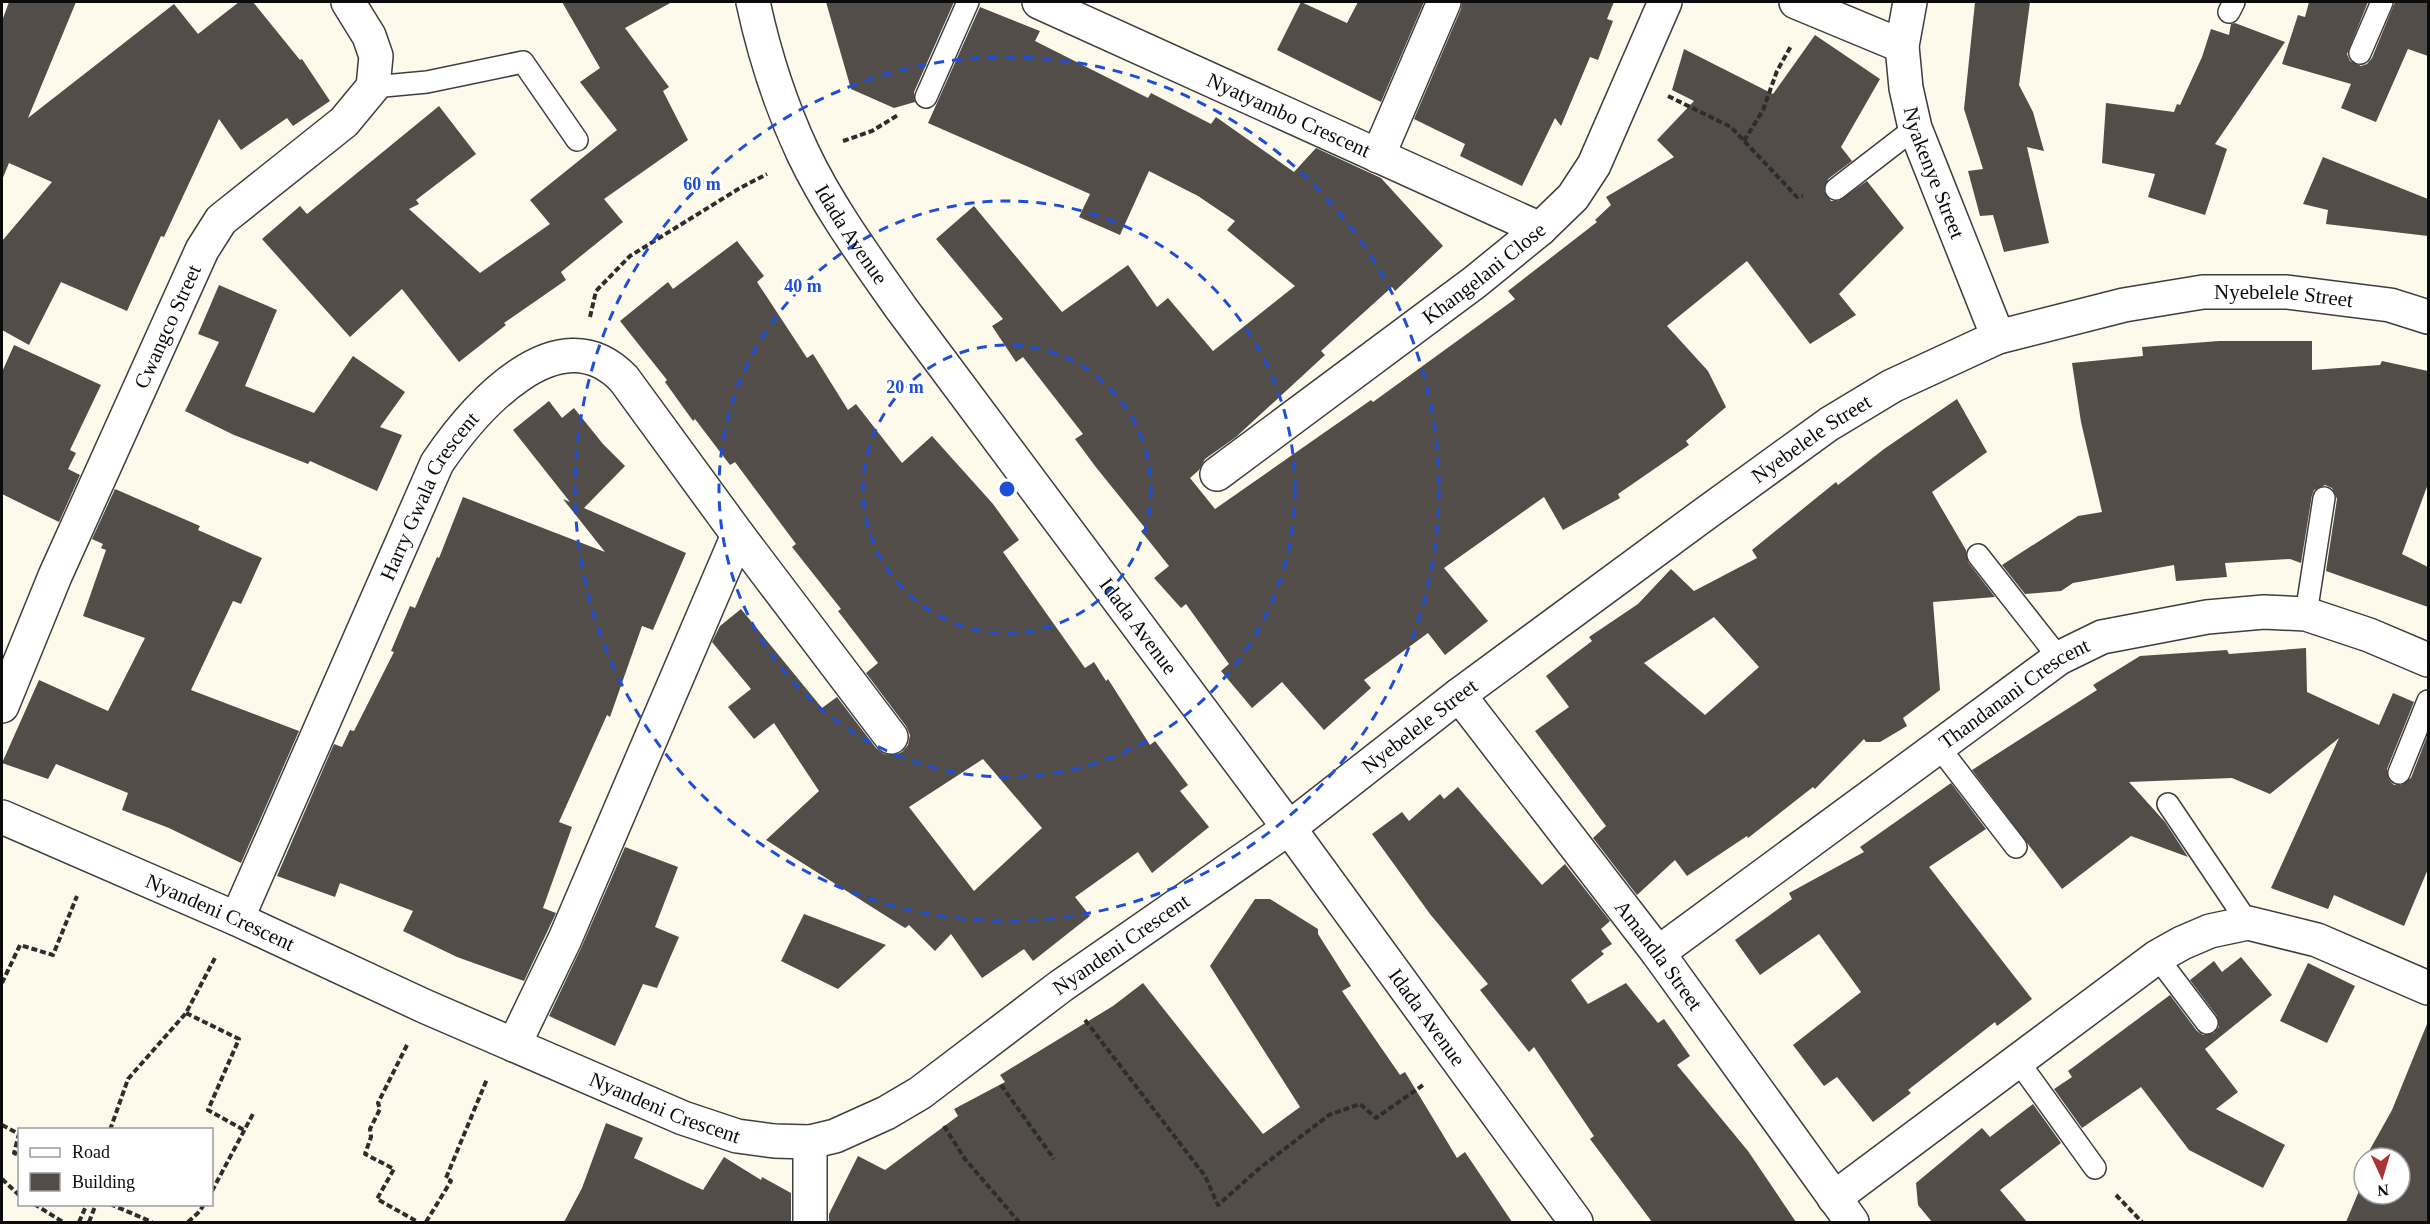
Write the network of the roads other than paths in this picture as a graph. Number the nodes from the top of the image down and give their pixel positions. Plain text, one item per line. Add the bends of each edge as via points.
1 (348, 2) edge
2 (753, 2) edge
3 (968, 2) edge
4 (1039, 2) edge
5 (1444, 2) edge
6 (1665, 2) edge
7 (1911, 2) edge
8 (2382, 2) edge
9 (1804, 5) edge
10 (1902, 46) junction
11 (2360, 53) dead end
12 (373, 87) junction
13 (926, 97) road end
14 (1915, 128) junction
15 (577, 140) dead end
16 (1378, 156) junction
17 (1836, 189) road end
18 (1540, 229) junction
19 (2428, 317) edge
20 (1998, 337) junction
21 (1217, 474) dead end
22 (2324, 498) dead end
23 (738, 535) junction
24 (1978, 555) dead end
25 (2306, 614) junction
26 (2059, 658) junction
27 (2428, 660) edge
28 (1459, 695) junction
29 (2428, 701) edge
30 (2, 706) edge
31 (891, 737) dead end
32 (1938, 746) junction
33 (2399, 773) dead end
34 (2168, 804) dead end
35 (2, 817) edge
36 (1289, 828) junction
37 (2016, 847) dead end
38 (237, 919) junction
39 (2248, 923) junction
40 (1658, 953) junction
41 (2157, 957) junction
42 (2428, 988) edge
43 (2206, 1023) dead end
44 (508, 1042) junction
45 (2018, 1061) junction
46 (810, 1142) junction
47 (2095, 1168) dead end
48 (1843, 1210) edge
49 (810, 1222) edge
50 (1576, 1222) edge

1 - 12 street via 376,56
2 - 36 street, Idada Avenue via 785,110 804,155 852,238
3 - 13 lane
4 - 16 street, Nyatyambo Crescent
5 - 16 street
6 - 18 street, Khangelani Close via 1594,165 1573,197
7 - 10 street, Nyakenye Street
8 - 11 lane
9 - 10 street
10 - 14 street, Nyakenye Street
12 - 15 lane via 427,82 523,62
12 - 30 street, Cwangco Street via 344,122 220,220 202,250 55,576
14 - 17 lane
14 - 20 street, Nyakenye Street
16 - 18 street, Nyatyambo Crescent
18 - 21 street, Khangelani Close
19 - 20 street, Nyebelele Street via 2390,305 2287,292 2203,292 2124,305
20 - 28 street, Nyebelele Street via 1892,386 1828,424
22 - 25 lane
23 - 31 street, Harry Gwala Crescent
23 - 38 street, Harry Gwala Crescent via 614,369 598,360 563,355 537,363 509,384 472,417 437,463
23 - 44 street via 565,939
24 - 26 lane
25 - 26 street, Thandanani Crescent via 2264,612 2144,627 2102,637
25 - 27 street, Thandanani Crescent
26 - 32 street, Thandanani Crescent
28 - 36 street, Nyebelele Street
28 - 40 street, Amandla Street
29 - 33 lane
32 - 37 lane
32 - 40 street, Thandanani Crescent
34 - 39 lane
35 - 38 street, Nyandeni Crescent
36 - 46 street, Nyandeni Crescent via 1061,986 920,1093 835,1136
36 - 50 street, Idada Avenue
38 - 44 street, Nyandeni Crescent
39 - 41 street via 2210,931
39 - 42 street via 2317,940
40 - 48 street, Amandla Street
41 - 43 lane
41 - 45 street
44 - 46 street, Nyandeni Crescent via 683,1118 737,1136
45 - 47 lane
45 - 48 street
46 - 49 street

